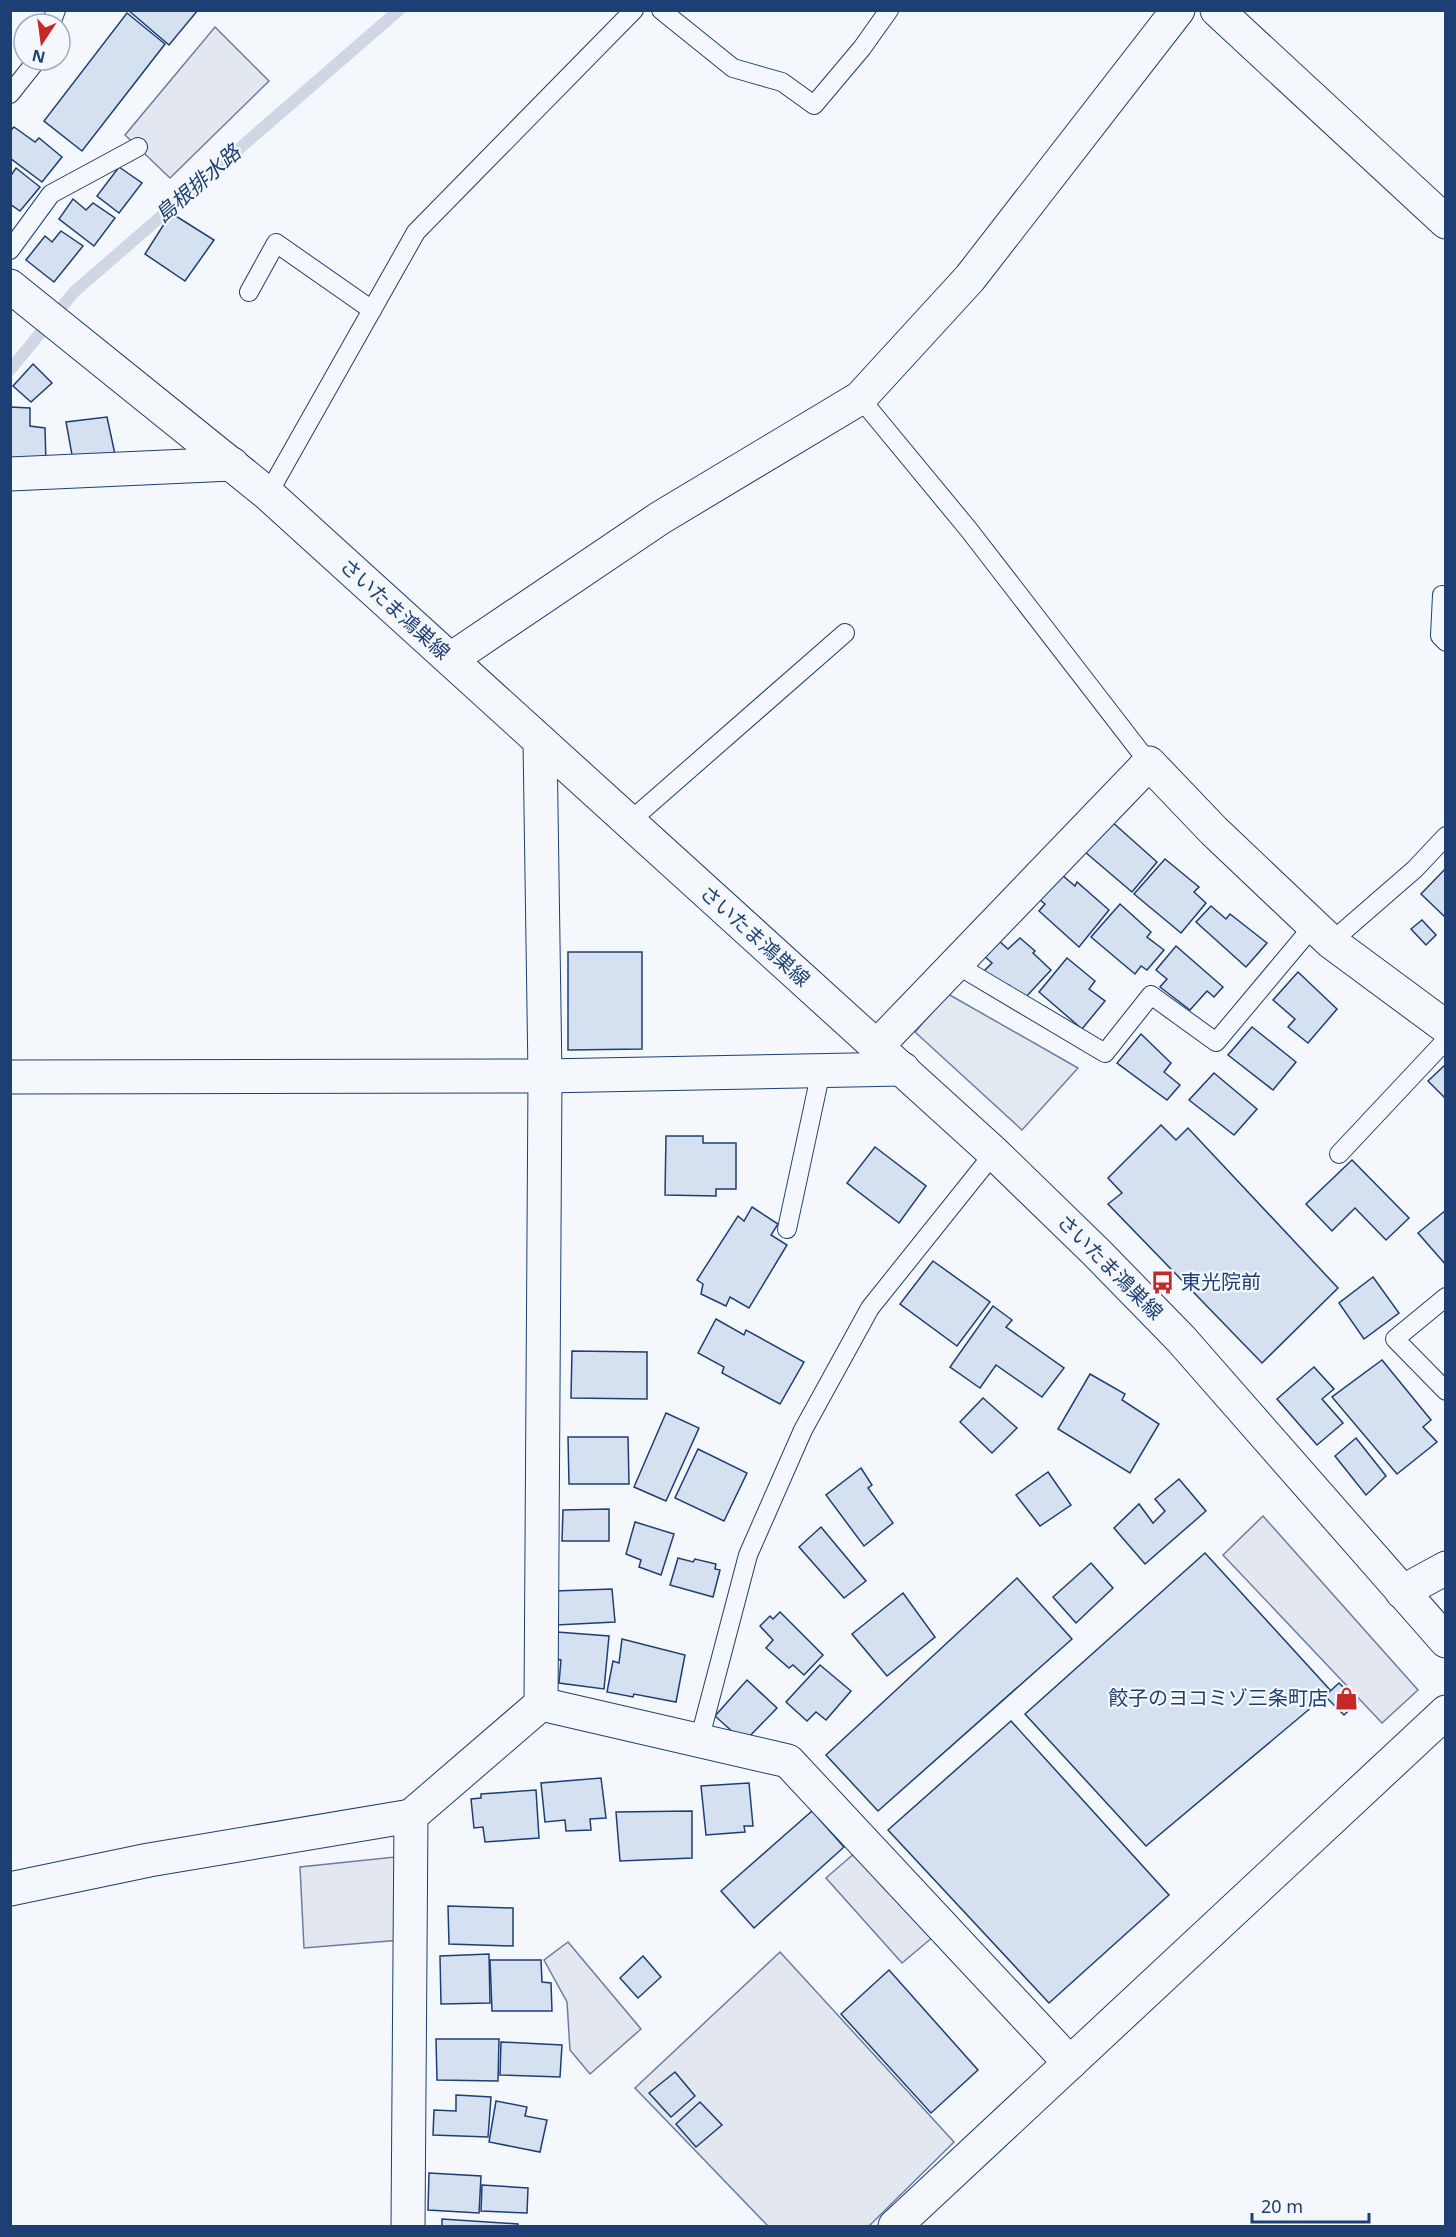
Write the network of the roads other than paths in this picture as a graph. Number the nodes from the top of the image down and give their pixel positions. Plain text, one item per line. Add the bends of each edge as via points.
1 (634, 10) edge
2 (661, 10) edge
3 (889, 10) edge
4 (1178, 10) edge
5 (1217, 10) edge
6 (27, 72) edge
7 (10, 94) edge
8 (138, 147) dead end
9 (1446, 222) edge
10 (10, 250) edge
11 (10, 286) edge
12 (249, 292) dead end
13 (372, 310) junction
14 (860, 398) junction
15 (232, 464) junction
16 (10, 474) edge
17 (268, 494) junction
18 (1442, 595) dead end
19 (845, 633) dead end
20 (1446, 642) edge
21 (451, 659) junction
22 (540, 741) junction
23 (1149, 763) junction
24 (629, 822) junction
25 (1446, 836) edge
26 (1323, 933) junction
27 (957, 965) junction
28 (1446, 1027) edge
29 (1446, 1040) edge
30 (877, 1046) junction
31 (903, 1070) junction
32 (821, 1071) junction
33 (545, 1076) junction
34 (10, 1077) edge
35 (994, 1153) junction
36 (1339, 1154) dead end
37 (787, 1229) dead end
38 (1446, 1297) edge
39 (1446, 1391) edge
40 (1446, 1568) edge
41 (1402, 1592) junction
42 (1446, 1641) edge
43 (541, 1704) junction
44 (1446, 1712) edge
45 (699, 1741) junction
46 (411, 1815) junction
47 (10, 1889) edge
48 (1070, 2063) junction
49 (408, 2226) edge
50 (895, 2226) edge

1 - 13 lane via 416,232
2 - 3 lane via 733,68 782,82 814,105
4 - 14 street via 970,278
5 - 9 street
6 - 7 lane
8 - 10 lane via 51,194
11 - 15 street, さいたま鴻巣線
12 - 13 lane via 276,243
13 - 17 lane
14 - 21 street via 660,518
14 - 23 lane via 969,530
15 - 16 street
15 - 17 street, さいたま鴻巣線
17 - 21 street, さいたま鴻巣線
18 - 20 lane via 1440,636
19 - 24 lane
21 - 22 street, さいたま鴻巣線
22 - 24 street, さいたま鴻巣線
22 - 33 street
23 - 26 street via 1214,831
23 - 27 street
24 - 30 street, さいたま鴻巣線
25 - 26 lane via 1415,869
26 - 27 lane via 1216,1042 1151,995 1105,1053
26 - 28 street
27 - 30 street
29 - 36 lane
30 - 31 street, さいたま鴻巣線
31 - 32 street
31 - 35 street, さいたま鴻巣線
32 - 33 street
32 - 37 lane
33 - 34 street
33 - 43 street
35 - 41 street, さいたま鴻巣線 via 1181,1339
35 - 45 lane via 870,1308 803,1430 748,1555
38 - 39 lane via 1395,1338
40 - 41 street
41 - 42 street, さいたま鴻巣線
43 - 45 street
43 - 46 street
44 - 48 street
45 - 48 street via 788,1761
46 - 47 street via 149,1860
46 - 49 street
48 - 50 street

